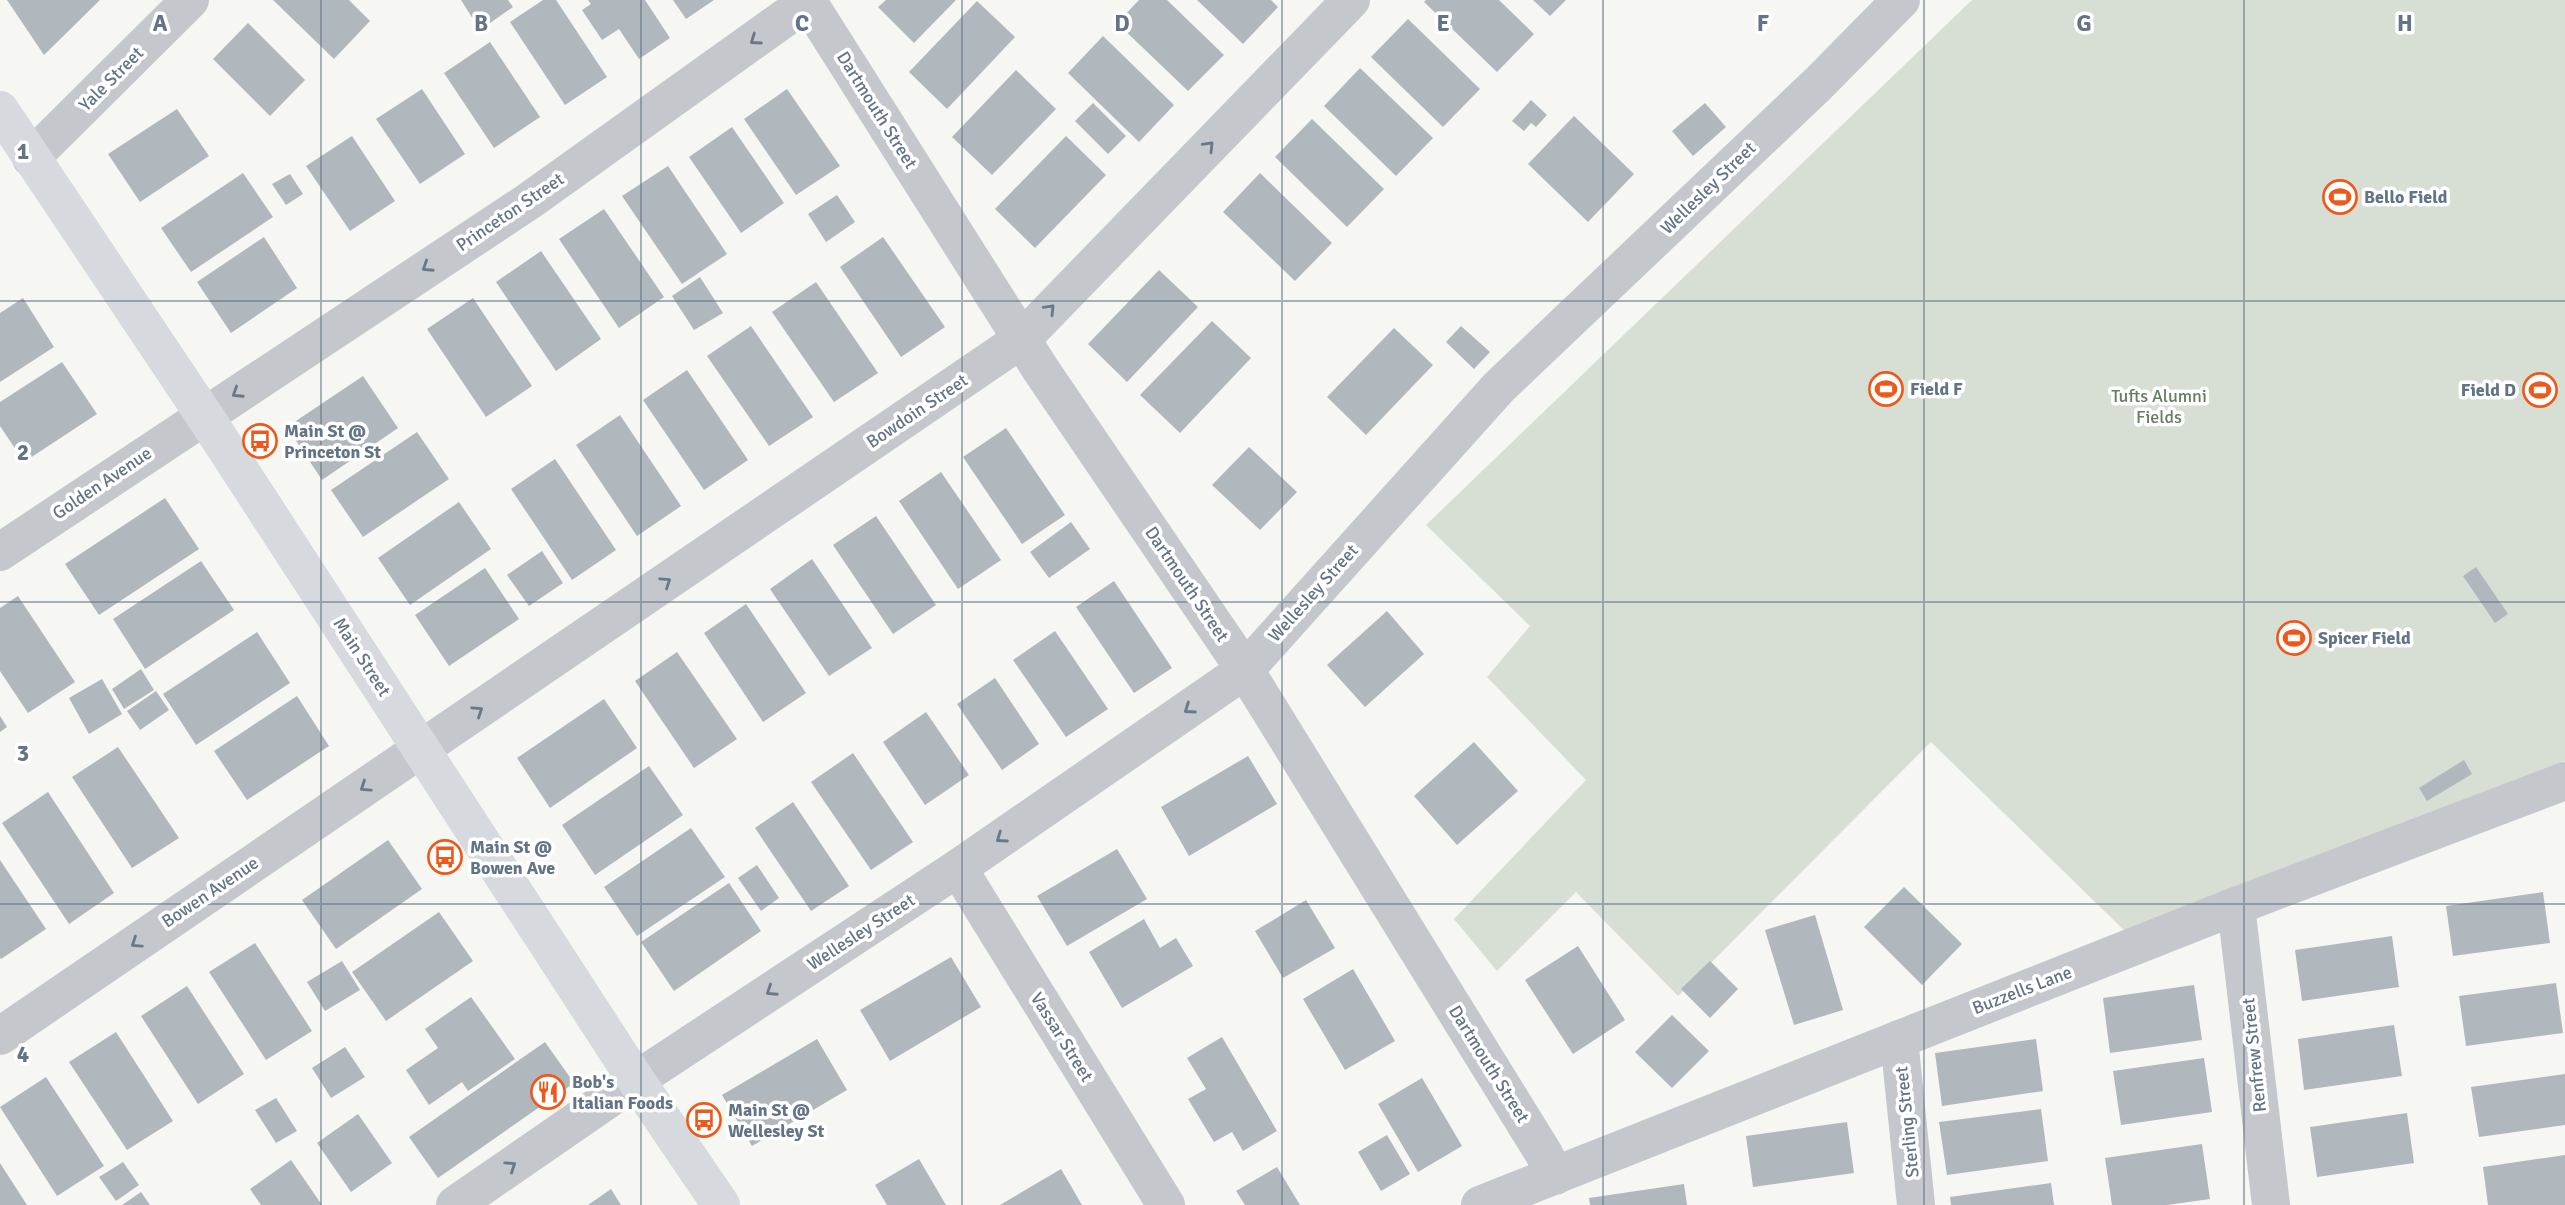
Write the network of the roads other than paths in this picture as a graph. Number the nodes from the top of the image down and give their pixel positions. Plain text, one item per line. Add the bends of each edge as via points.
1 (190, 0) edge
2 (1351, 0) edge
3 (1901, 0) edge
4 (809, 1) edge
5 (0, 110) edge
6 (31, 158) junction
7 (1022, 339) junction
8 (204, 415) junction
9 (0, 552) edge
10 (1245, 670) junction
11 (422, 749) junction
12 (2565, 781) edge
13 (957, 868) junction
14 (2236, 906) junction
15 (0, 1036) edge
16 (1899, 1039) junction
17 (636, 1080) junction
18 (1550, 1191) edge
19 (455, 1205) edge
20 (720, 1205) edge
21 (1167, 1205) edge
22 (1480, 1205) edge
23 (1916, 1205) edge
24 (2271, 1205) edge

1 - 6 street, Yale Street
7 -> 2 street, Bowdoin Street
3 - 10 street, Wellesley Street via 1499,387
4 - 7 street, Dartmouth Street
4 -> 8 street, Princeton Street via 529,201
5 - 6 main road, Main Street
6 - 8 main road, Main Street
7 - 10 street, Dartmouth Street
11 -> 7 street, Bowdoin Street
8 - 9 street, Golden Avenue
8 - 11 main road, Main Street
10 -> 13 street, Wellesley Street
10 - 18 street, Dartmouth Street via 1537,1142
11 -> 15 street, Bowen Avenue
11 - 17 main road, Main Street
12 - 14 street, Buzzells Lane
13 -> 17 street, Wellesley Street
13 - 21 street, Vassar Street
14 - 16 street, Buzzells Lane
14 - 24 street, Renfrew Street
16 - 18 street, Buzzells Lane
16 - 23 street, Sterling Street
19 -> 17 street, Wellesley Street
17 - 20 main road, Main Street
18 - 22 street, Buzzells Lane

